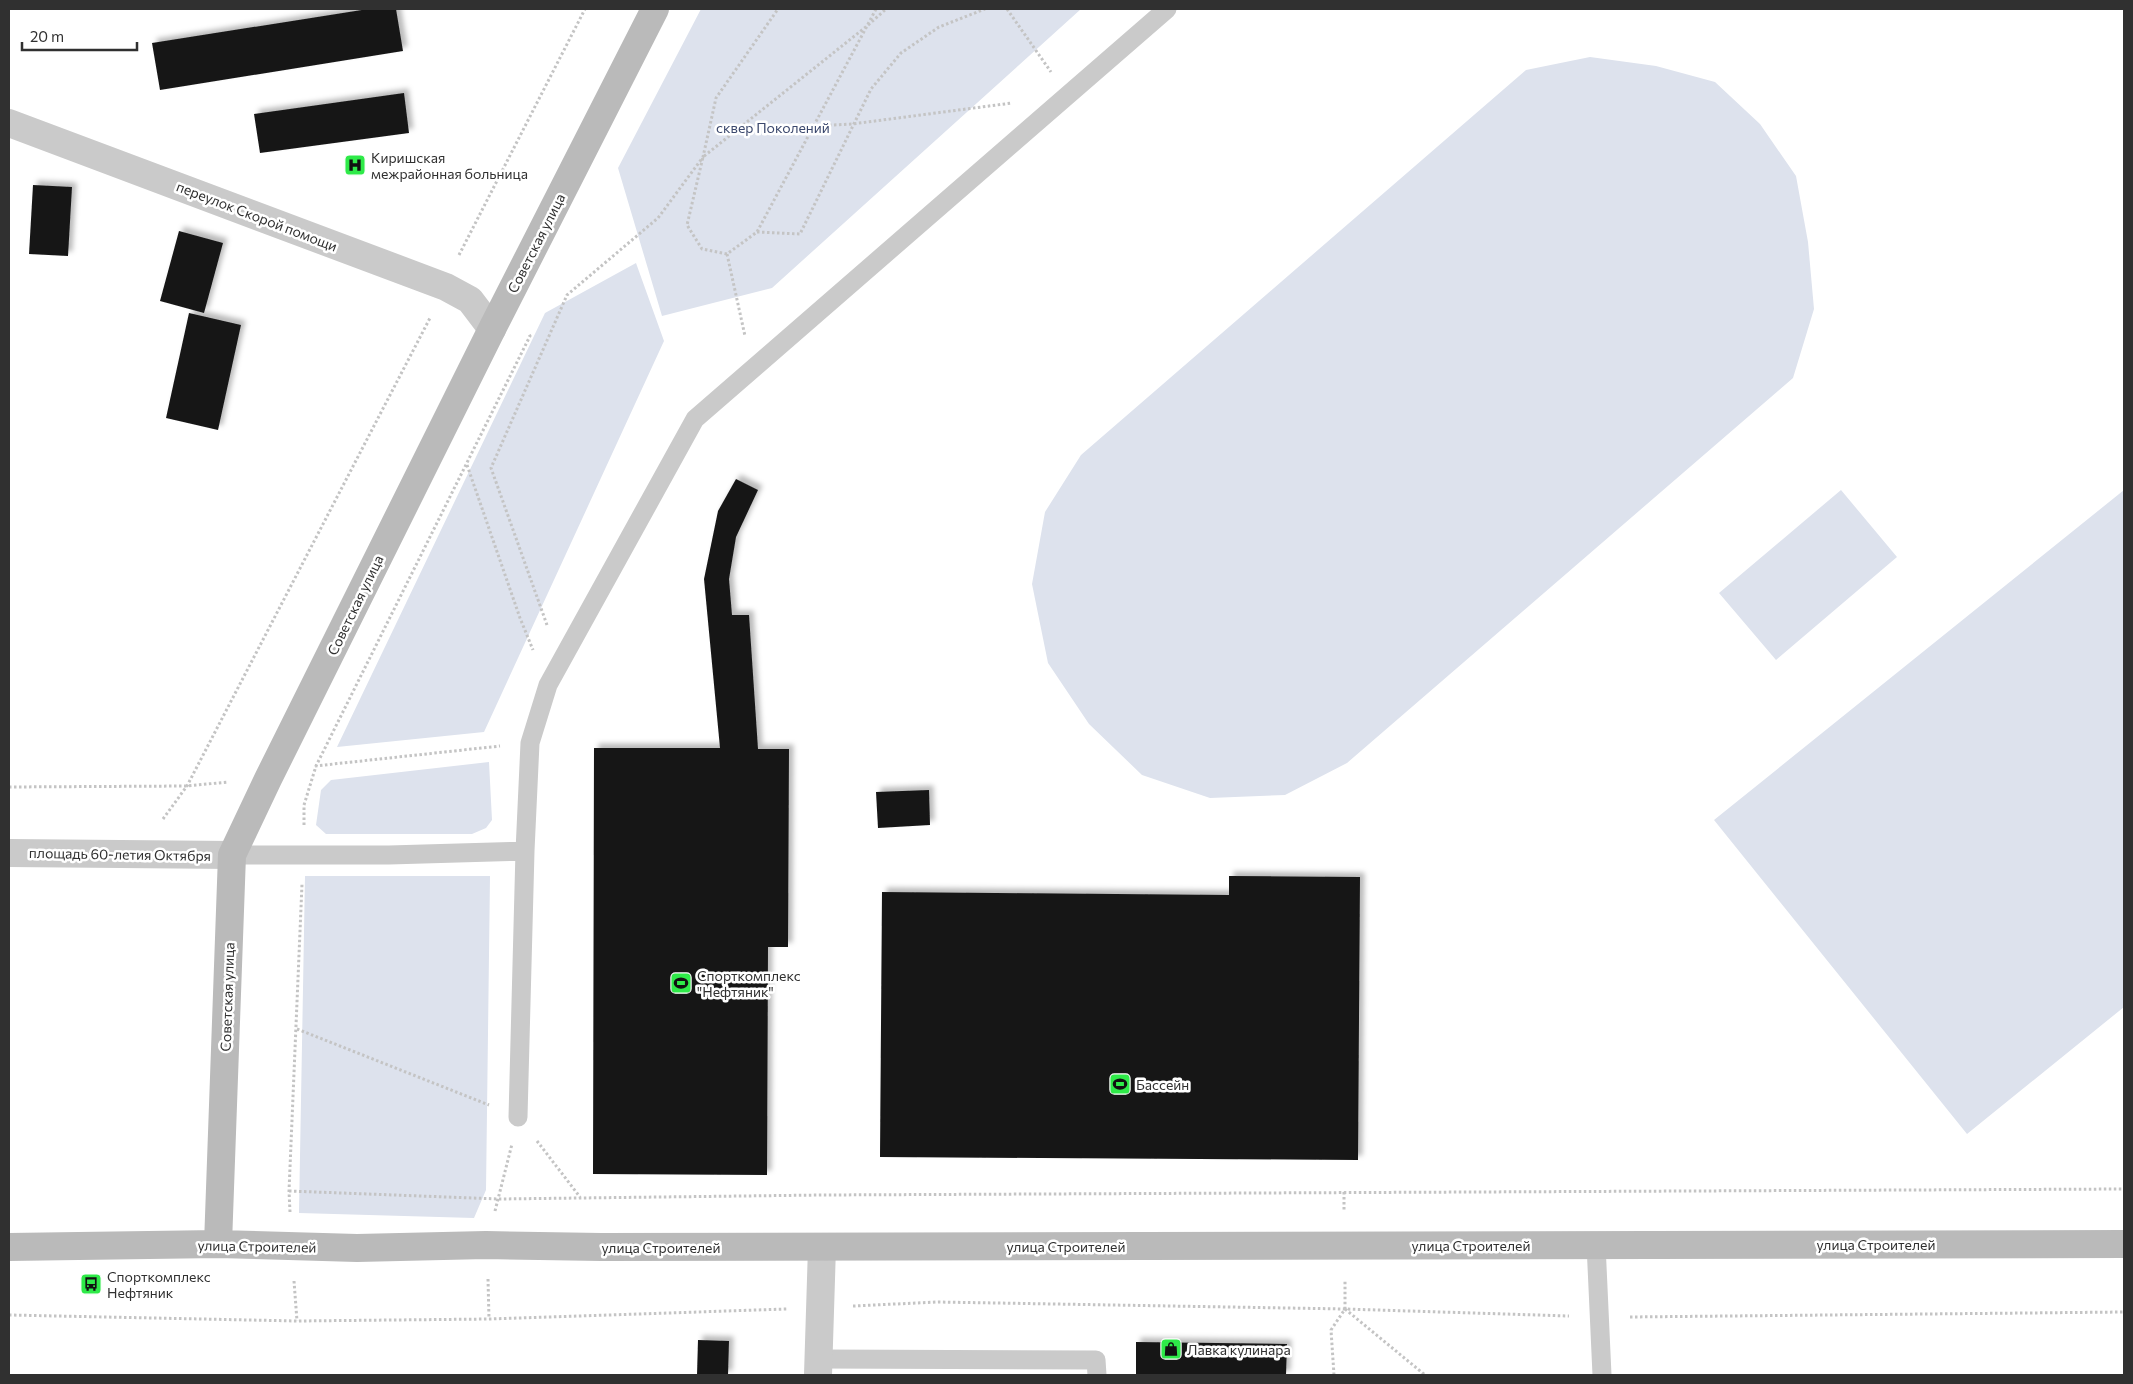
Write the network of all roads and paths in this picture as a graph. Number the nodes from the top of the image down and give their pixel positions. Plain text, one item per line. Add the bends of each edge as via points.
1 (584, 9) edge
2 (655, 9) edge
3 (778, 9) edge
4 (876, 9) edge
5 (886, 9) edge
6 (985, 9) edge
7 (1007, 9) edge
8 (1167, 9) edge
9 (867, 26) junction
10 (1067, 96) junction
11 (9, 123) edge
12 (852, 124) junction
13 (814, 126) junction
14 (703, 157) junction
15 (757, 232) junction
16 (727, 254) junction
17 (446, 287) junction
18 (492, 329) junction
19 (752, 369) junction
20 (466, 464) dead end
21 (560, 662) junction
22 (548, 685) junction
23 (316, 766) dead end
24 (525, 851) junction
25 (10, 853) edge
26 (138, 854) junction
27 (303, 855) junction
28 (232, 856) junction
29 (296, 1029) junction
30 (518, 1117) junction
31 (2124, 1189) edge
32 (289, 1192) junction
33 (580, 1197) junction
34 (218, 1244) junction
35 (1596, 1244) junction
36 (2124, 1244) edge
37 (9, 1247) edge
38 (292, 1247) junction
39 (822, 1247) junction
40 (819, 1308) junction
41 (1345, 1309) junction
42 (2124, 1312) edge
43 (9, 1315) edge
44 (1601, 1317) junction
45 (297, 1321) junction
46 (818, 1367) edge
47 (1097, 1375) edge
48 (1334, 1375) edge
49 (1426, 1375) edge
50 (1602, 1375) edge

1 - 17 path via 458,257
2 - 18 street, Советская улица
3 - 14 path via 716,98
4 - 9 path
5 - 9 path
6 - 12 path via 939,27 901,53 871,89
7 - 10 path
8 - 10 lane
9 - 13 path
9 - 14 path
10 - 12 path
10 - 19 lane
11 - 17 street, переулок Скорой помощи
12 - 13 path
12 - 15 path via 800,234
13 - 15 path
14 - 16 path via 687,225 702,249
14 - 21 path via 658,218 568,294 491,468
15 - 16 path
16 - 19 path
17 - 18 street, переулок Скорой помощи via 470,300
17 - 26 path via 187,786
18 - 28 street, Советская улица
19 - 21 lane via 694,419
20 - 22 path via 520,618
21 - 22 lane
22 - 24 lane via 530,743
23 - 27 path via 304,805
24 - 27 lane
24 - 30 lane
25 - 26 street, площадь 60-летия Октября
26 - 28 street, площадь 60-летия Октября
27 - 28 lane
27 - 29 path
28 - 34 street, Советская улица
29 - 30 path
29 - 32 path
30 - 33 path
31 - 33 path
32 - 33 path
32 - 38 path
34 - 37 street, улица Строителей
34 - 38 street, улица Строителей
35 - 36 street, улица Строителей
35 - 39 street, улица Строителей
35 - 44 lane
38 - 39 street, улица Строителей
38 - 45 path
39 - 40 street
40 - 41 path via 938,1302
40 - 45 path via 499,1319
40 - 46 street
41 - 44 path
41 - 48 path via 1331,1330
41 - 49 path
42 - 44 path
43 - 45 path
44 - 50 lane
46 - 47 lane via 1096,1360

